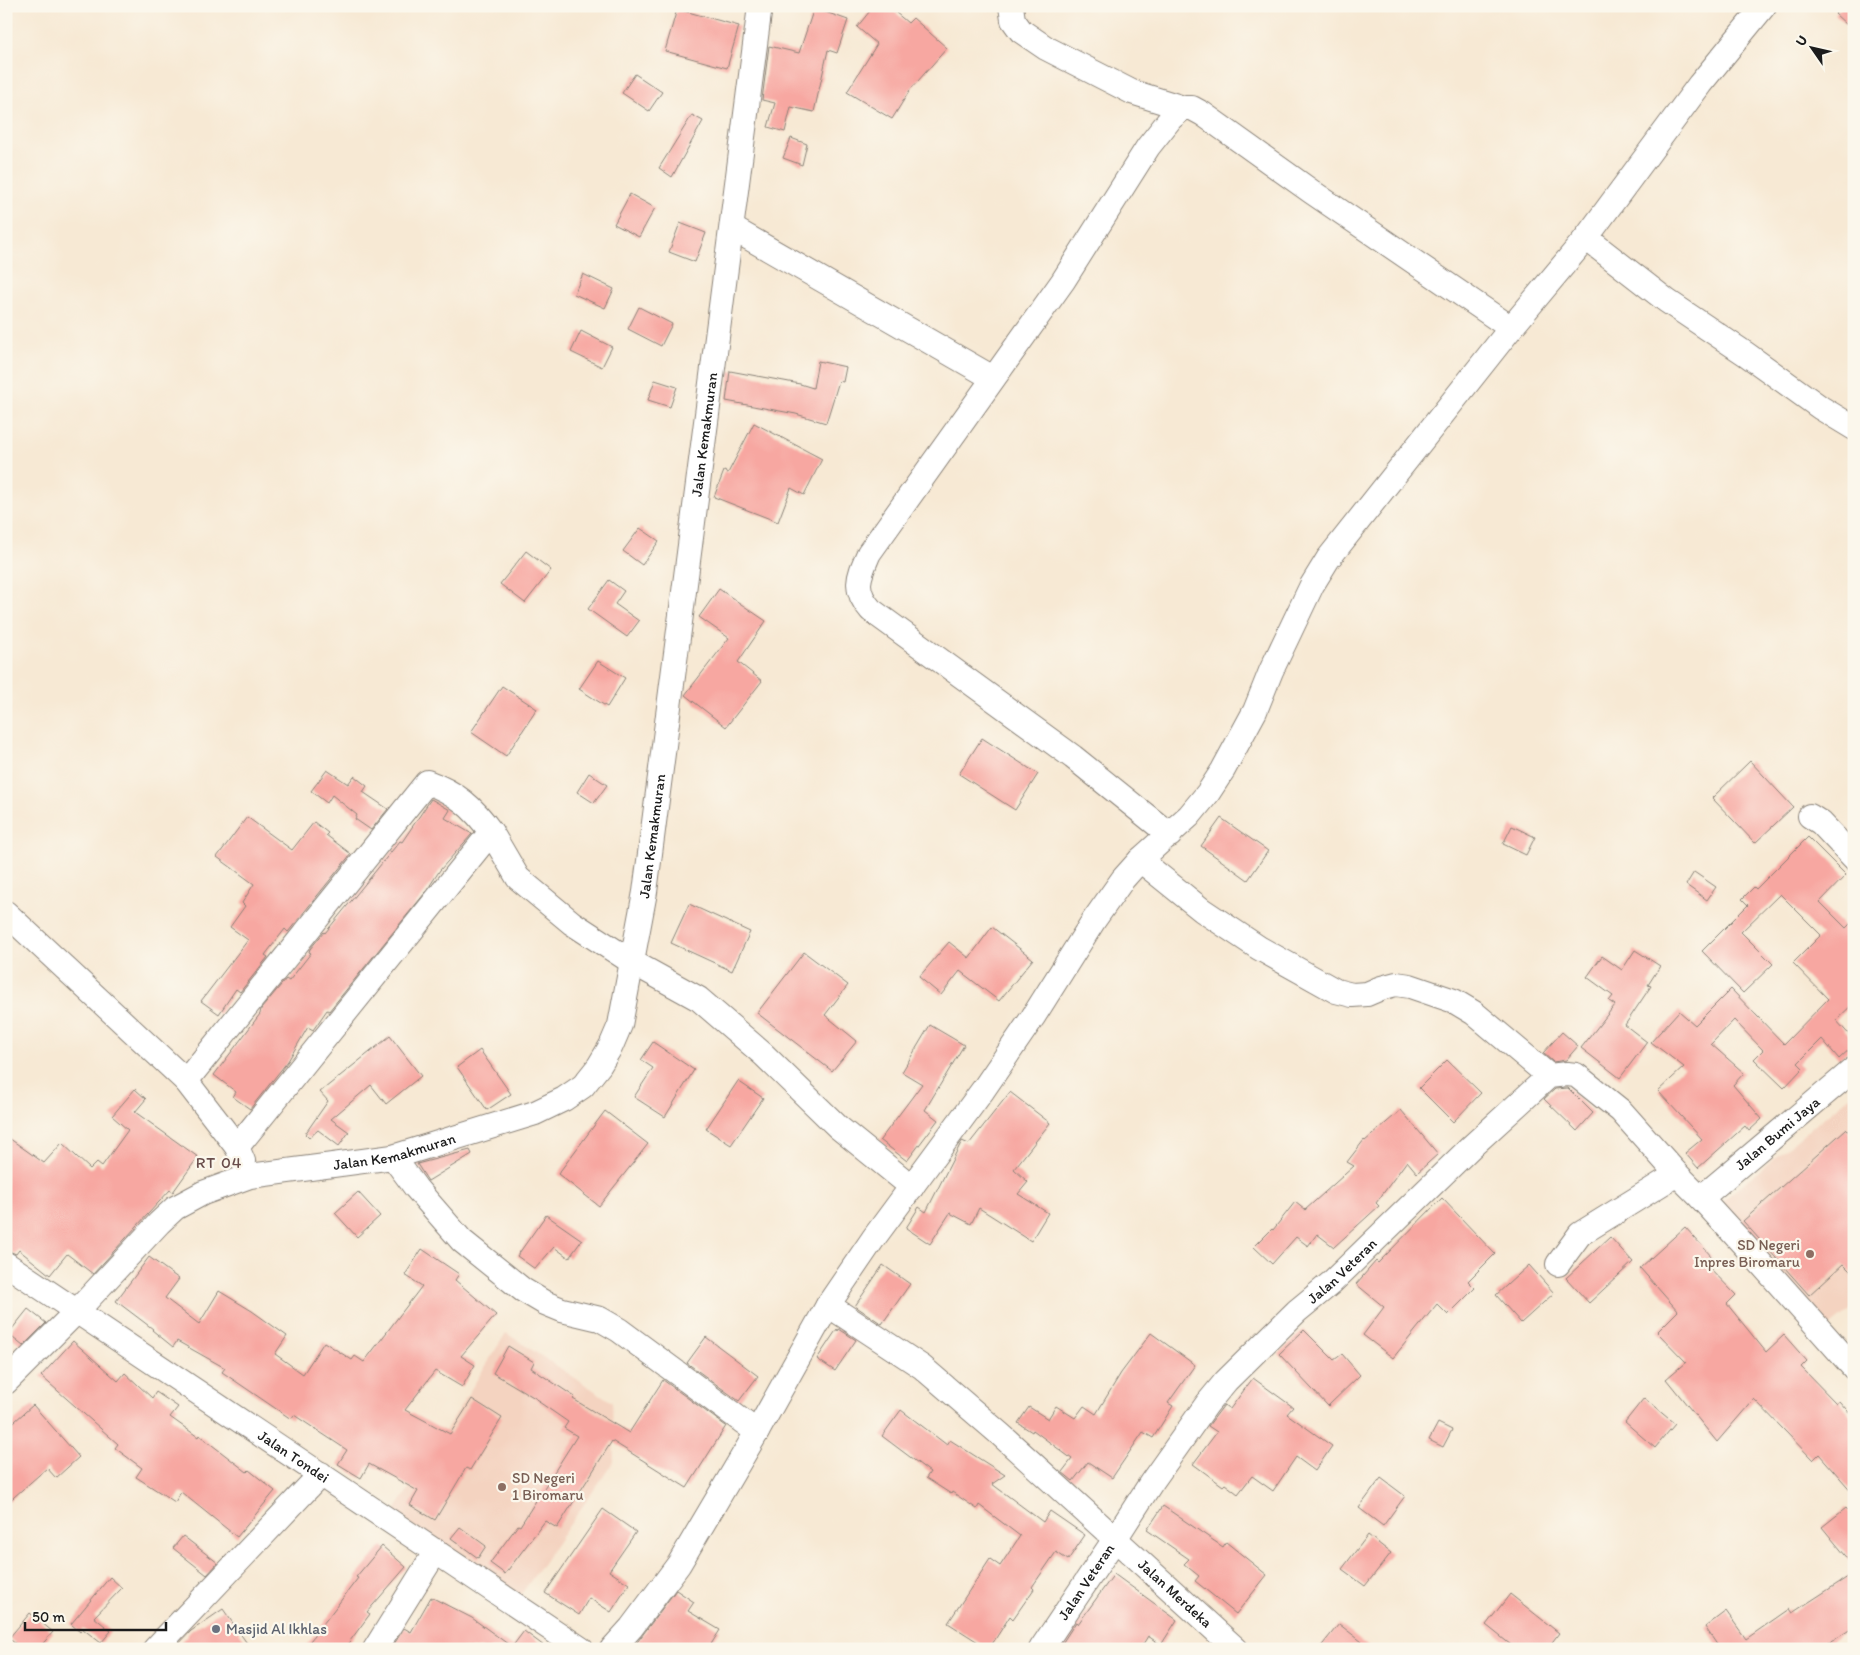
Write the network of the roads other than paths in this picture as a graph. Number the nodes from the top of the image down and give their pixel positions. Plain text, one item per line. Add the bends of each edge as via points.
1 (760, 6) edge
2 (1011, 6) edge
3 (1764, 6) edge
4 (1183, 108) junction
5 (732, 228) junction
6 (1586, 238) junction
7 (1511, 328) junction
8 (993, 378) junction
9 (1854, 428) edge
10 (1810, 816) dead end
11 (491, 832) junction
12 (1170, 835) junction
13 (1854, 858) edge
14 (1140, 860) junction
15 (6, 913) edge
16 (632, 962) junction
17 (1854, 1069) edge
18 (1549, 1076) junction
19 (186, 1081) junction
20 (237, 1147) junction
21 (393, 1157) junction
22 (1677, 1174) junction
23 (250, 1176) junction
24 (912, 1186) junction
25 (1701, 1198) junction
26 (6, 1264) edge
27 (1558, 1264) dead end
28 (828, 1305) junction
29 (76, 1312) junction
30 (1854, 1368) edge
31 (6, 1382) edge
32 (757, 1432) junction
33 (321, 1474) junction
34 (1115, 1539) junction
35 (436, 1551) junction
36 (154, 1649) edge
37 (376, 1649) edge
38 (581, 1649) edge
39 (612, 1649) edge
40 (1041, 1649) edge
41 (1236, 1649) edge

1 - 5 street, Jalan Kemakmuran
2 - 4 street via 1013,20 1021,32 1046,48 1132,92
3 - 6 street via 1700,84
4 - 7 street via 1192,108 1203,114
4 - 8 street via 1148,147 1063,281
5 - 8 street
5 - 16 street, Jalan Kemakmuran via 645,892
6 - 7 street
6 - 9 street via 1667,301
7 - 12 street via 1328,559 1312,585 1233,753 1208,793
8 - 12 street via 869,553 861,572 859,588 862,601 1081,763
10 - 13 street
11 - 16 street via 518,878 572,924
11 - 19 street via 476,812 458,797 427,782
11 - 20 street
12 - 14 street
14 - 18 street via 1202,910 1250,943 1318,982 1352,995 1367,994 1396,984 1454,1001 1474,1013
14 - 24 street via 1099,913 983,1090
15 - 19 street
16 - 21 street, Jalan Kemakmuran via 620,1025 599,1066 583,1086 535,1113
16 - 24 street via 699,999 764,1055 838,1127
17 - 25 street, Jalan Bumi Jaya
18 - 22 street via 1576,1075 1590,1084 1621,1111
18 - 34 street, Jalan Veteran via 1427,1188 1332,1283 1296,1311 1226,1381 1162,1467
19 - 20 street
20 - 23 street
21 - 23 street, Jalan Kemakmuran
21 - 32 street via 462,1240 523,1290 545,1303 600,1319 619,1330
22 - 25 street
22 - 27 street via 1580,1234
23 - 29 street, Jalan Kemakmuran via 203,1193 175,1208
24 - 28 street
25 - 30 street
26 - 29 street, Jalan Tondei
28 - 32 street
28 - 34 street, Jalan Merdeka via 922,1367
29 - 31 street, Jalan Kemakmuran
29 - 33 street, Jalan Tondei
32 - 39 street via 679,1564 632,1628
33 - 35 street, Jalan Tondei
33 - 36 street
34 - 40 street, Jalan Veteran
34 - 41 street, Jalan Merdeka
35 - 37 street
35 - 38 street, Jalan Tondei

